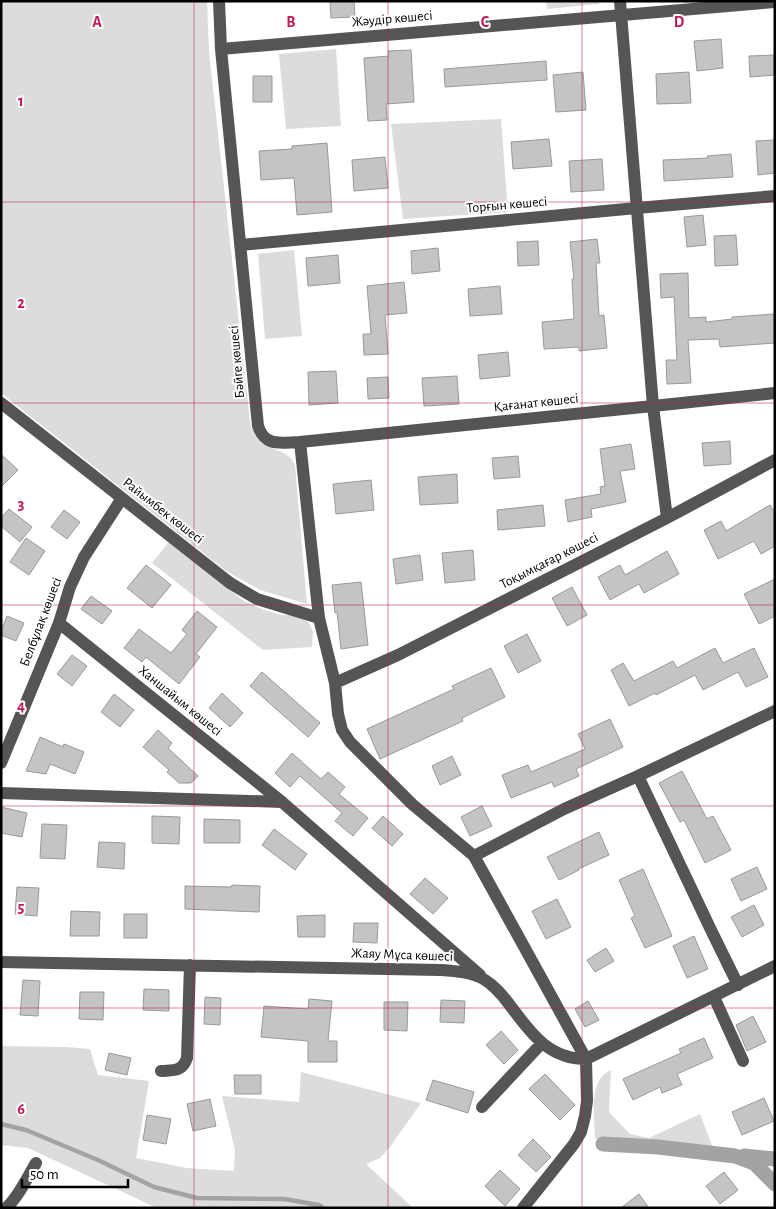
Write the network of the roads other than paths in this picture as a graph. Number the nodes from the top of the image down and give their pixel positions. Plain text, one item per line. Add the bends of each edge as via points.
1 (219, 1) edge
2 (775, 2) edge
3 (620, 8) edge
4 (221, 49) junction
5 (775, 196) edge
6 (637, 208) junction
7 (241, 245) junction
8 (775, 393) edge
9 (1, 403) edge
10 (653, 406) junction
11 (300, 442) junction
12 (775, 460) edge
13 (122, 498) junction
14 (666, 518) junction
15 (319, 618) junction
16 (59, 623) junction
17 (335, 683) junction
18 (775, 711) edge
19 (1, 763) edge
20 (638, 776) junction
21 (1, 793) edge
22 (282, 802) junction
23 (474, 856) junction
24 (1, 962) edge
25 (190, 965) junction
26 (775, 966) edge
27 (483, 979) junction
28 (738, 985) junction
29 (714, 997) junction
30 (542, 1043) junction
31 (586, 1060) junction
32 (743, 1062) dead end
33 (161, 1071) dead end
34 (482, 1107) dead end
35 (36, 1162) dead end
36 (6, 1208) edge
37 (522, 1208) edge

1 - 4 street
2 - 3 street, Жәудір көшесі
3 - 4 street, Жәудір көшесі
3 - 6 street
4 - 7 street
5 - 6 street, Торғын көшесі
6 - 7 street, Торғын көшесі
6 - 10 street
7 - 11 street, Бәйге көшесі via 258,426 270,442
8 - 10 street, Қағанат көшесі
9 - 13 street, Райымбек көшесі
10 - 11 street, Қағанат көшесі
10 - 14 street
11 - 15 street
12 - 14 street, Тоқымқағар көшесі
13 - 15 street, Райымбек көшесі via 230,583 257,599
13 - 16 street, Белбұлақ көшесі via 84,556
14 - 17 street, Тоқымқағар көшесі via 398,655
15 - 17 street
16 - 19 street, Белбұлақ көшесі
16 - 22 street, Ханшайым көшесі
17 - 23 street via 342,730 350,742 412,804
18 - 20 street
20 - 23 street
20 - 28 street
21 - 22 street
22 - 27 street, Ханшайым көшесі
23 - 31 street
24 - 25 street, Жаяу Мұса көшесі
25 - 27 street, Жаяу Мұса көшесі via 440,970
25 - 33 street via 187,1058 178,1070
26 - 28 street
27 - 30 street, Жаяу Мұса көшесі via 499,992
28 - 29 street
29 - 31 street
29 - 32 street
30 - 31 street, Жаяу Мұса көшесі via 559,1054
30 - 34 street
31 - 37 street via 587,1102 581,1132
35 - 36 street

